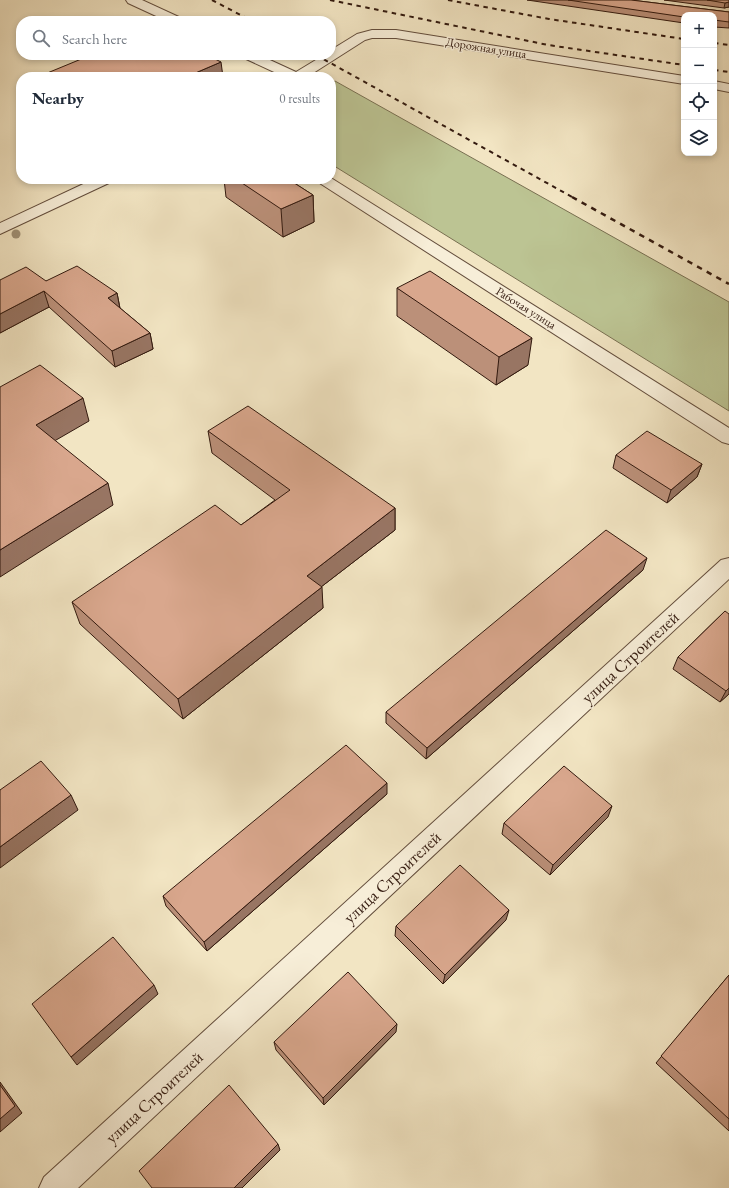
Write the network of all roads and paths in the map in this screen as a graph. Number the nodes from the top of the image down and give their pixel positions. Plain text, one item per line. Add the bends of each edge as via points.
1 (132, 0) edge
2 (166, 16) edge
3 (336, 53) edge
4 (260, 60) edge
5 (324, 60) edge
6 (286, 72) edge
7 (305, 72) edge
8 (681, 80) edge
9 (717, 86) edge
10 (729, 88) edge
11 (95, 184) edge
12 (331, 184) edge
13 (0, 229) edge
14 (729, 437) edge
15 (729, 566) edge
16 (55, 1188) edge

1 - 2 street
3 - 8 street, Дорожная улица via 361,37 384,33
4 - 6 street, Дорожная улица
5 - 7 street, Дорожная улица
9 - 10 street
11 - 13 street
12 - 14 street, Рабочая улица
15 - 16 street, улица Строителей

